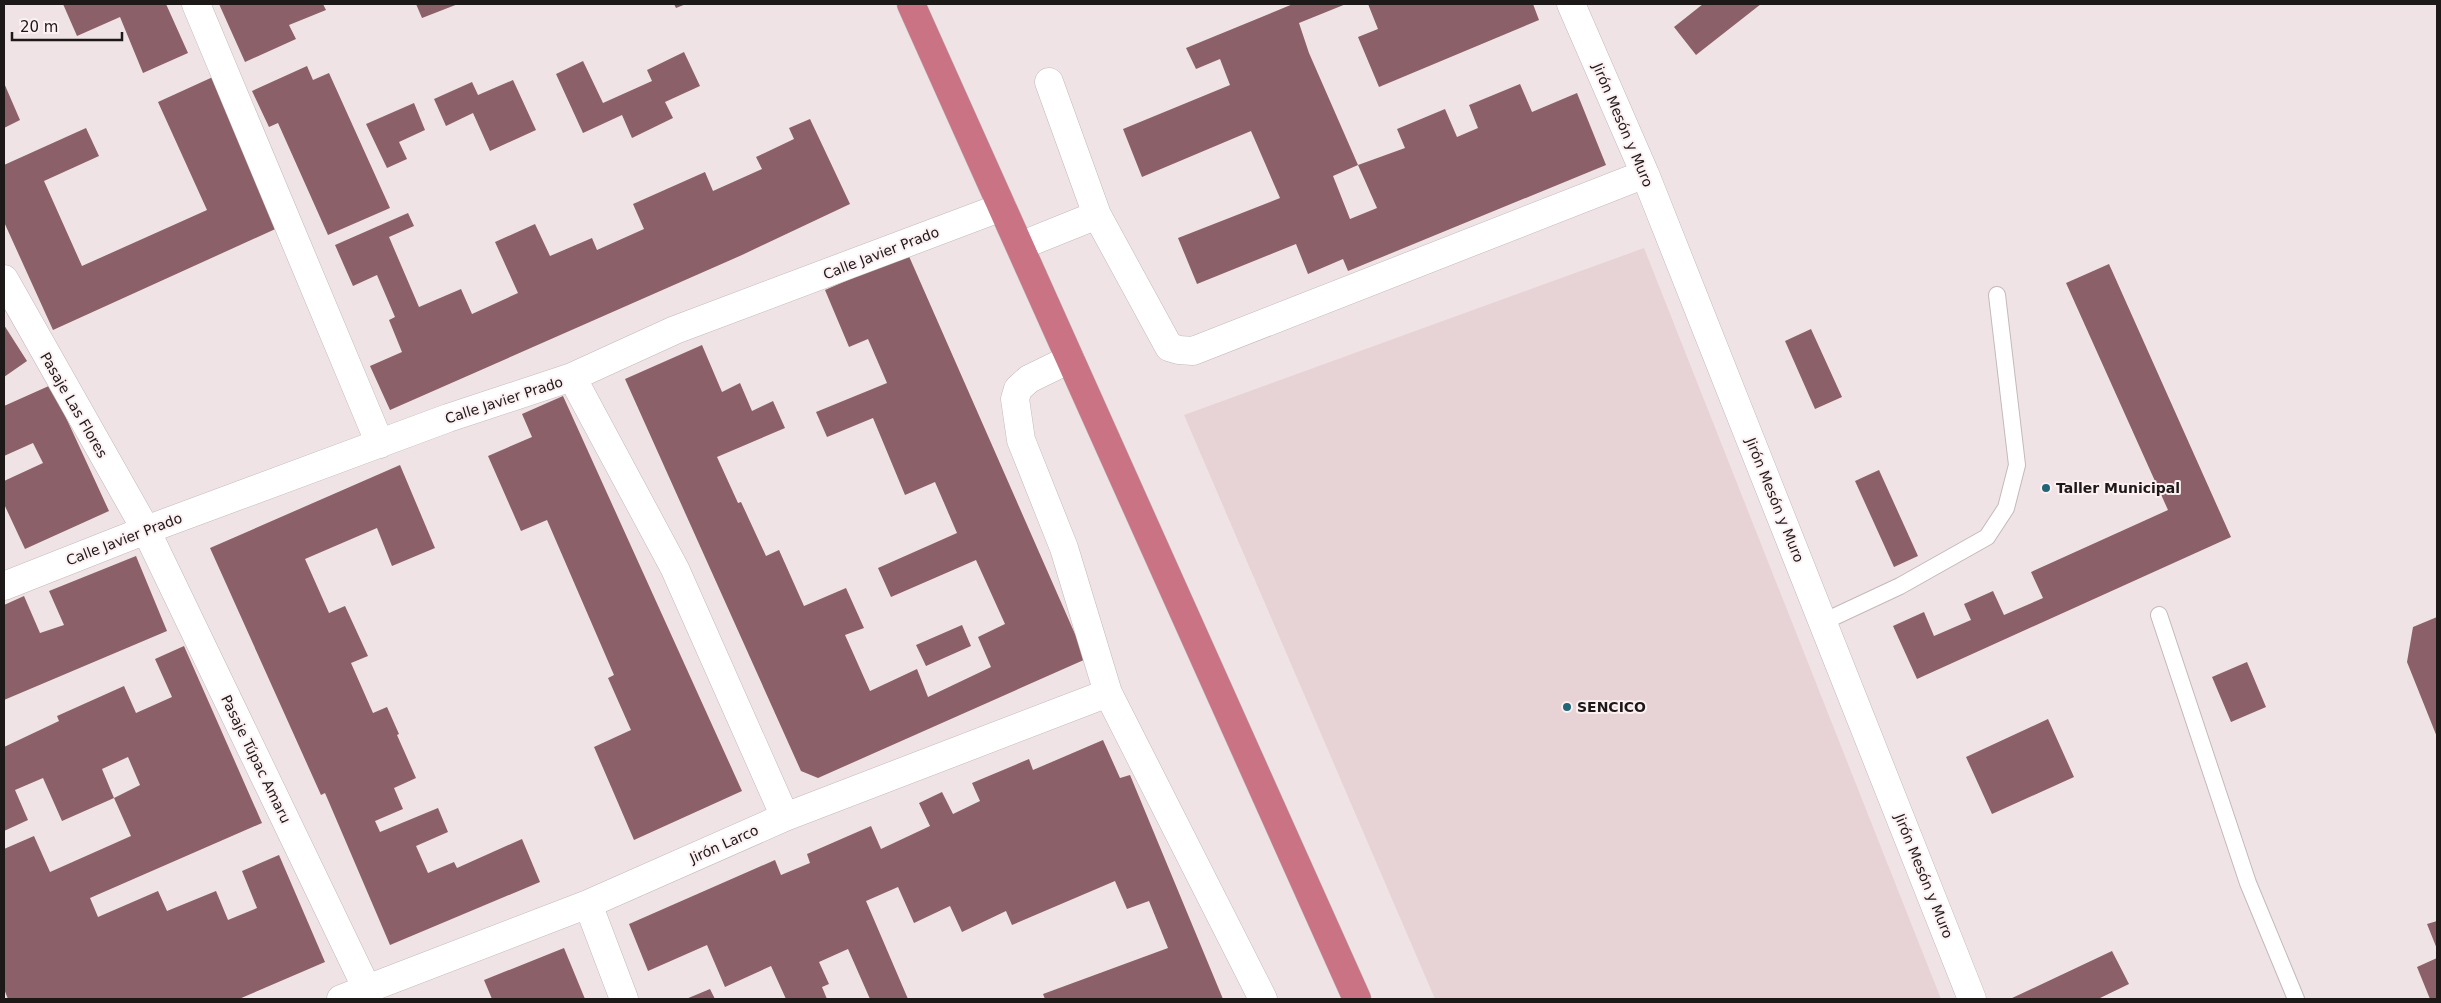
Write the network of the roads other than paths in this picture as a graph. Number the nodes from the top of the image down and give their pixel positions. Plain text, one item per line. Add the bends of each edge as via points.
1 (196, 4) edge
2 (910, 4) edge
3 (1571, 4) edge
4 (1049, 82) dead end
5 (1645, 174) junction
6 (1002, 207) junction
7 (1097, 215) junction
8 (1020, 246) junction
9 (4, 279) edge
10 (1996, 295) dead end
11 (1070, 359) junction
12 (572, 377) junction
13 (380, 444) junction
14 (146, 530) junction
15 (4, 586) edge
16 (2159, 615) dead end
17 (1823, 622) junction
18 (1108, 693) junction
19 (785, 817) junction
20 (588, 904) junction
21 (367, 989) junction
22 (341, 999) edge
23 (624, 999) edge
24 (1264, 999) edge
25 (1357, 999) edge
26 (1972, 999) edge
27 (2296, 999) edge

1 - 13 street
2 - 6 highway
3 - 5 street, Jirón Mesón y Muro
4 - 7 street
5 - 7 street via 1194,351 1169,347
5 - 17 street, Jirón Mesón y Muro
6 - 8 highway
6 - 12 street, Calle Javier Prado via 675,330
7 - 8 street
8 - 11 highway
9 - 14 street, Pasaje Las Flores
10 - 17 lane via 2017,465 2006,508 1987,537 1900,586
11 - 18 street via 1022,384 1015,399 1021,440 1064,548
11 - 25 highway
12 - 13 street, Calle Javier Prado
12 - 19 street via 675,569
13 - 14 street, Calle Javier Prado
14 - 15 street, Calle Javier Prado
14 - 21 street, Pasaje Túpac Amaru
16 - 27 lane via 2248,883
17 - 26 street, Jirón Mesón y Muro
18 - 19 street, Jirón Larco
18 - 24 street
19 - 20 street, Jirón Larco
20 - 21 street, Jirón Larco
20 - 23 street
21 - 22 street, Jirón Larco

